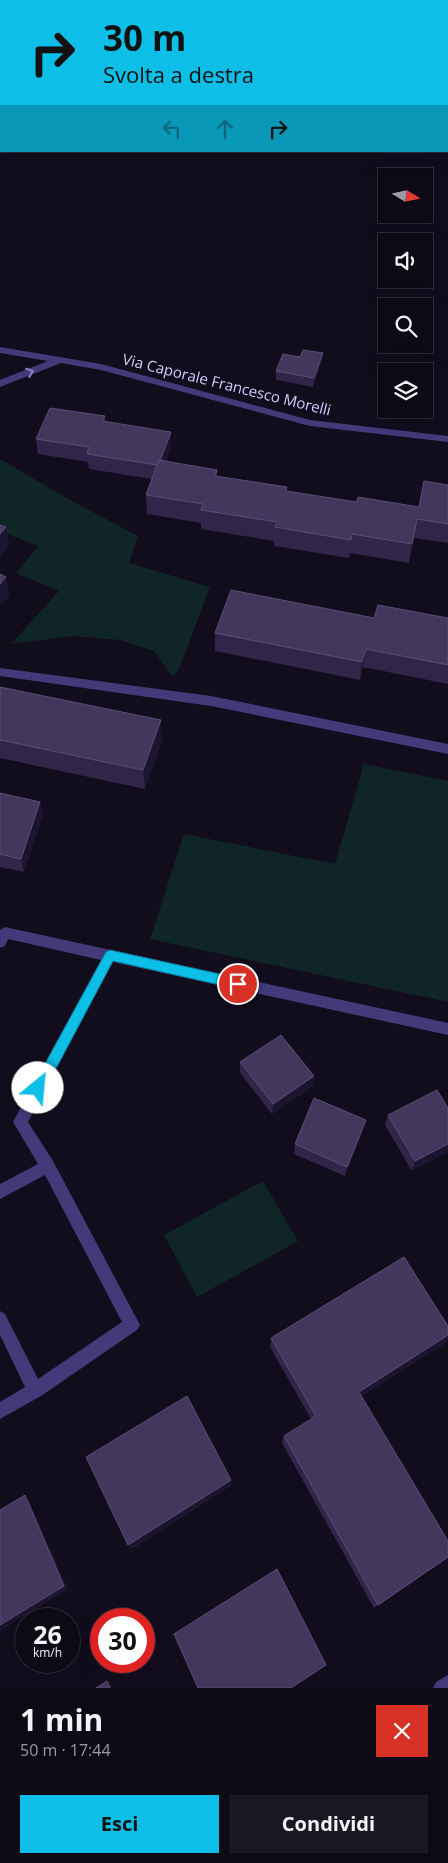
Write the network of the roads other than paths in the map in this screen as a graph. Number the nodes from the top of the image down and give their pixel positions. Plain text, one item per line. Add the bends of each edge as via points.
1 (0, 350) edge
2 (60, 360) junction
3 (0, 384) edge
4 (448, 439) edge
5 (0, 672) edge
6 (448, 749) edge
7 (0, 942) edge
8 (110, 956) junction
9 (448, 1029) edge
10 (48, 1166) junction
11 (0, 1192) edge
12 (0, 1320) edge
13 (35, 1390) junction
14 (2, 1409) edge
15 (448, 1684) edge
16 (442, 1688) edge

1 - 2 street, Via Caporale Francesco Morelli
3 -> 2 street
2 - 4 street, Via Caporale Francesco Morelli via 310,423
5 - 6 street via 211,701
7 - 8 street via 5,933
8 - 9 street
8 - 10 street via 20,1122
10 - 11 street
10 - 13 street via 132,1325
12 - 13 street
13 - 14 street
15 - 16 street

